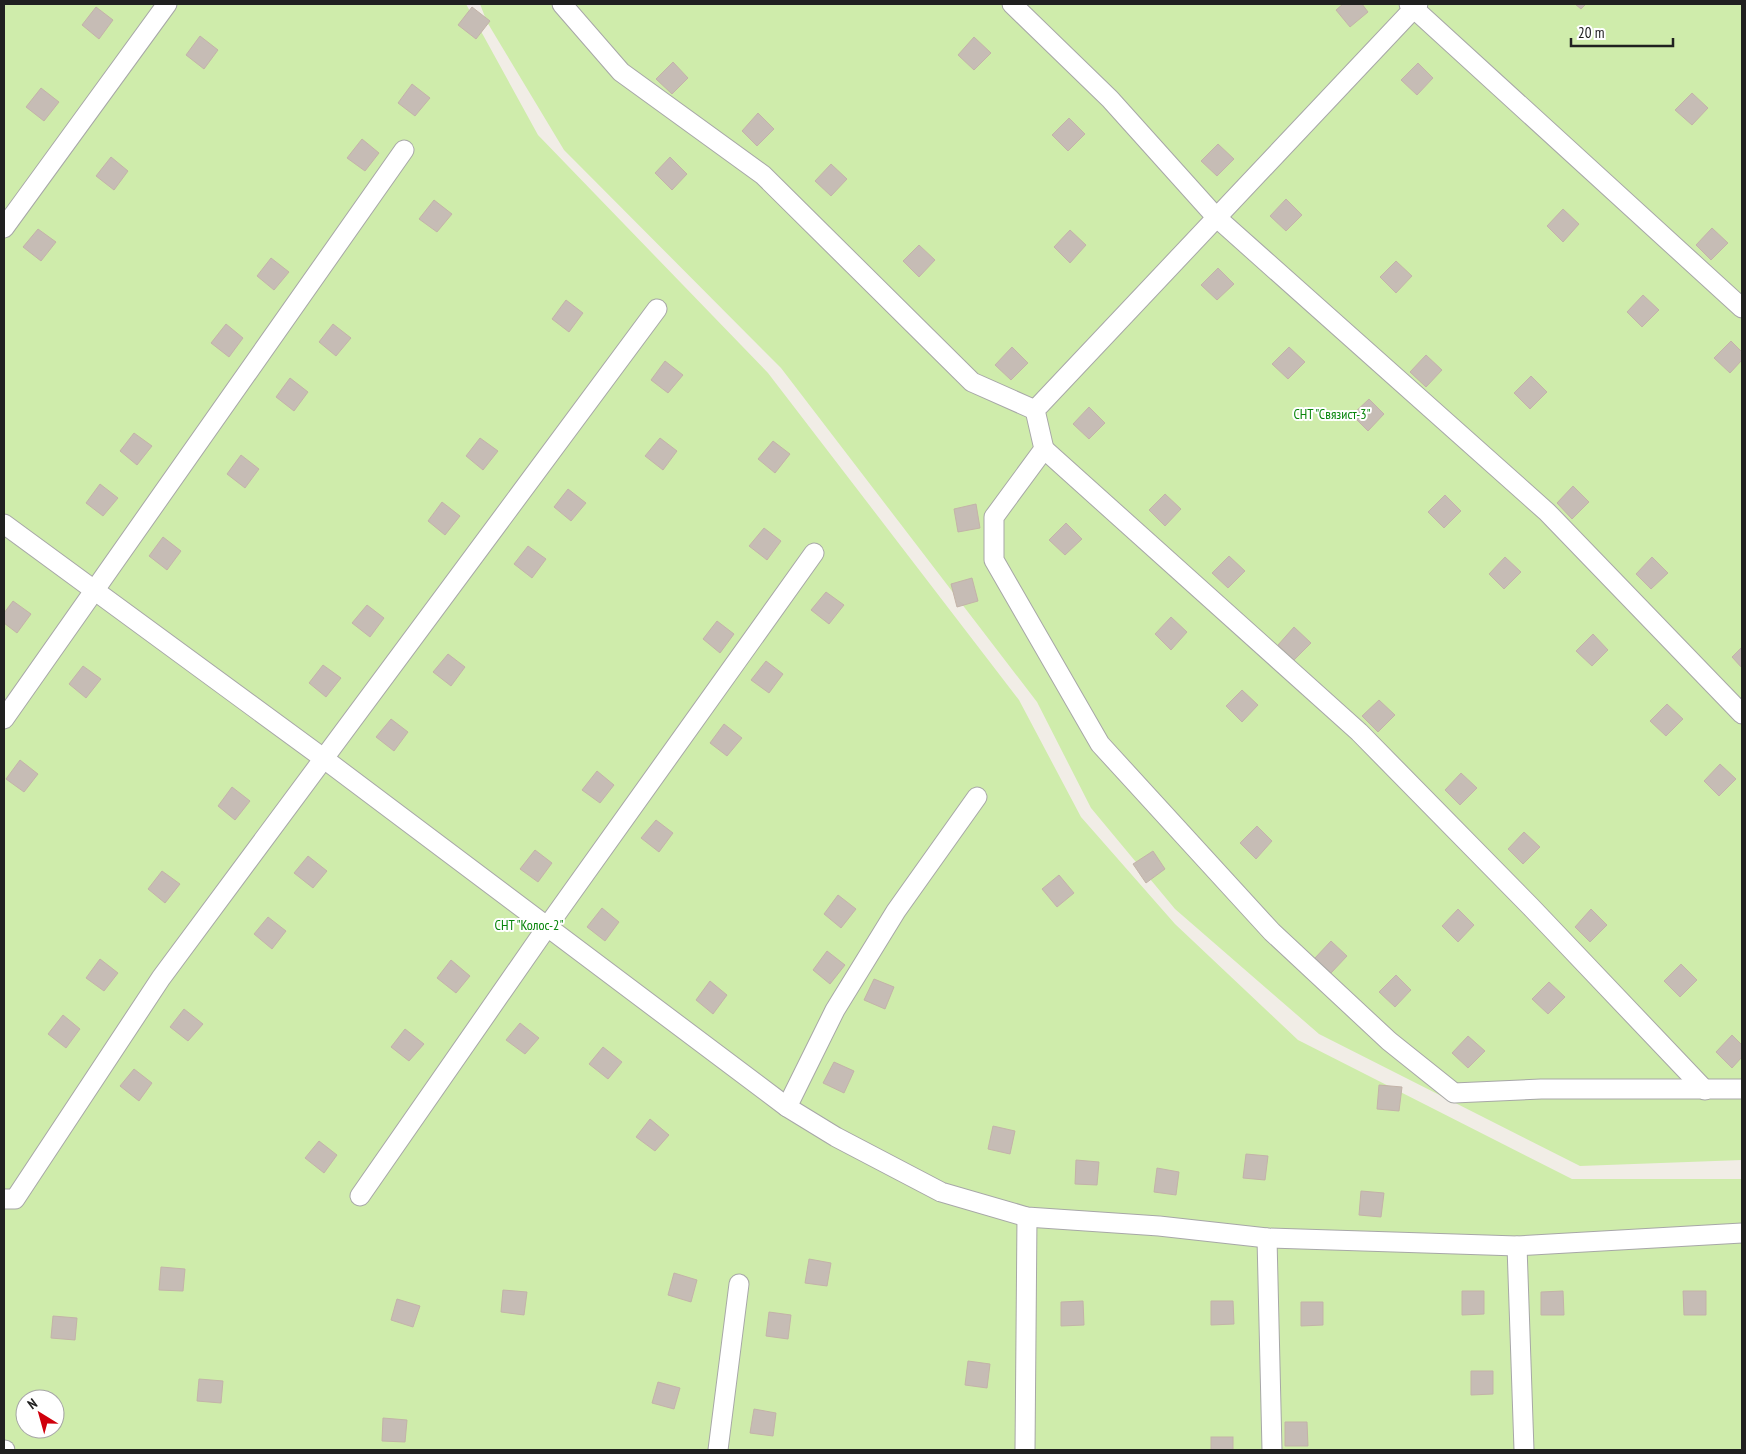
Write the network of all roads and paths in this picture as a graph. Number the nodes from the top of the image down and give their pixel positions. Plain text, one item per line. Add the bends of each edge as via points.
1 (167, 4) edge
2 (562, 4) edge
3 (1012, 4) edge
4 (1413, 5) edge
5 (404, 150) dead end
6 (1216, 217) junction
7 (4, 228) edge
8 (657, 308) dead end
9 (1742, 308) edge
10 (1035, 410) junction
11 (1044, 449) junction
12 (4, 524) edge
13 (814, 553) dead end
14 (96, 590) junction
15 (1742, 714) edge
16 (4, 719) edge
17 (323, 758) junction
18 (977, 797) dead end
19 (547, 927) junction
20 (1742, 1089) edge
21 (1705, 1090) junction
22 (786, 1107) junction
23 (360, 1196) dead end
24 (4, 1199) edge
25 (1027, 1217) junction
26 (1742, 1233) edge
27 (1267, 1238) junction
28 (1517, 1246) junction
29 (739, 1284) dead end
30 (718, 1450) edge
31 (1025, 1450) edge
32 (1272, 1450) edge
33 (1524, 1450) edge

1 - 7 lane
2 - 10 lane via 621,72 763,175 972,382
3 - 6 lane via 1110,99
4 - 6 lane
4 - 9 lane
5 - 14 lane
6 - 10 lane
6 - 15 lane via 1547,512
8 - 17 lane
10 - 11 lane
11 - 21 lane via 1359,732
11 - 21 lane via 994,518 994,560 1100,744 1272,932 1389,1041 1454,1093 1541,1089
12 - 14 lane
13 - 19 lane
14 - 16 lane
14 - 17 lane
17 - 19 lane
17 - 24 lane via 160,978 15,1199
18 - 22 lane via 896,911 845,994
19 - 22 lane
19 - 23 lane
20 - 21 lane
22 - 25 lane via 836,1138 941,1192
25 - 27 lane via 1159,1226
25 - 31 lane
26 - 28 lane
27 - 28 lane
27 - 32 lane
28 - 33 lane
29 - 30 lane

